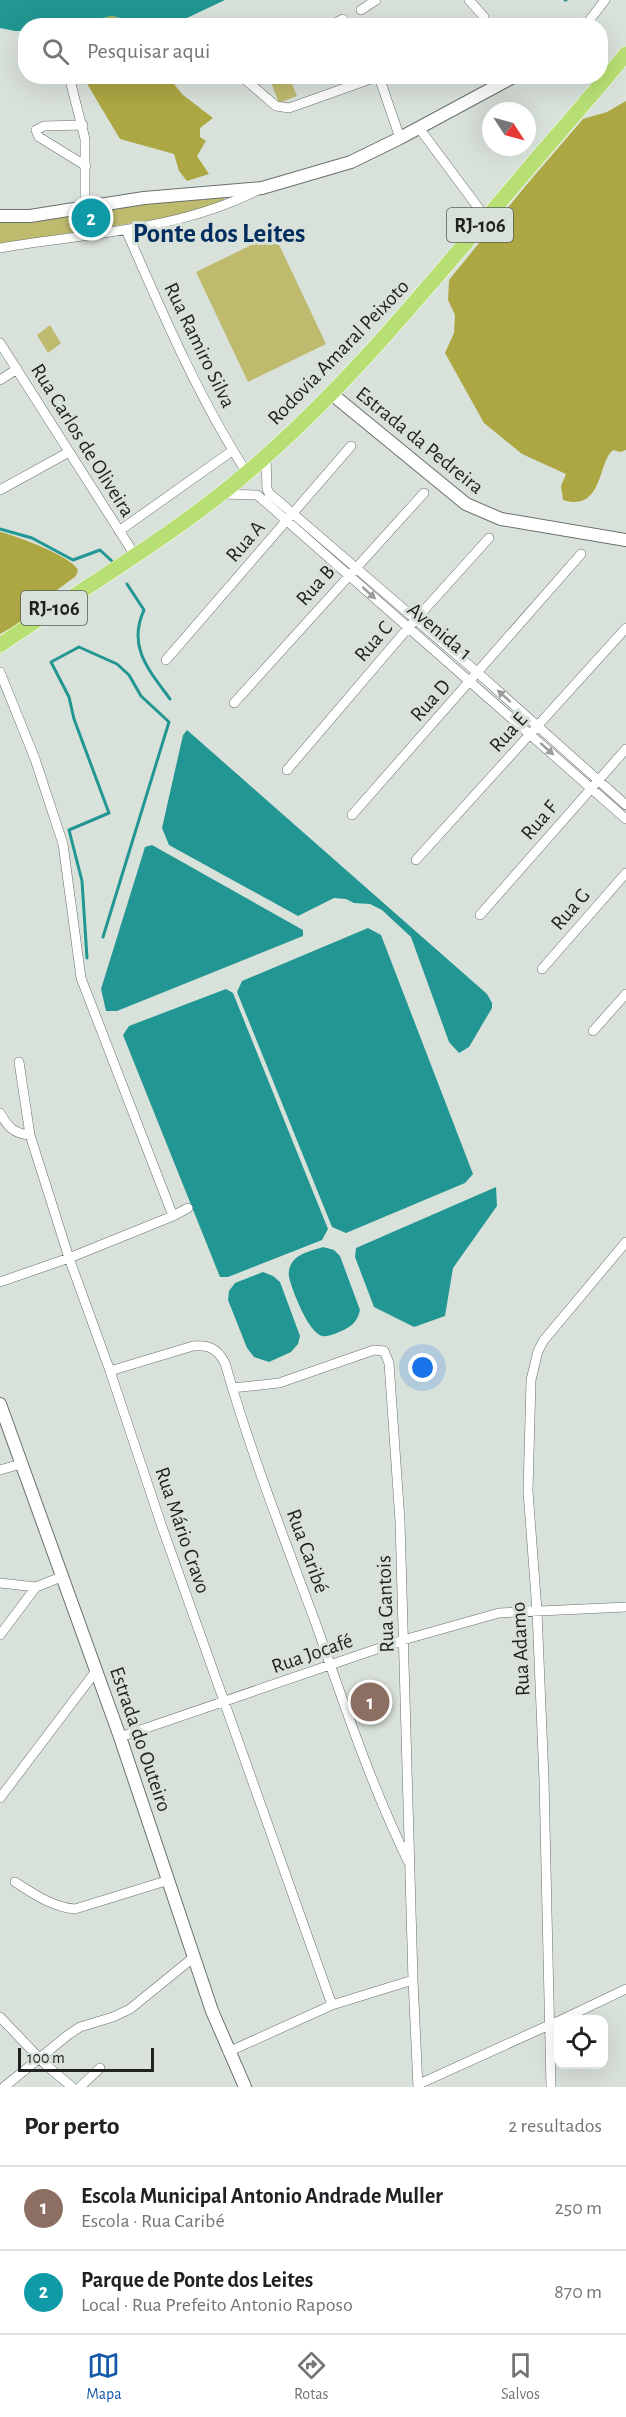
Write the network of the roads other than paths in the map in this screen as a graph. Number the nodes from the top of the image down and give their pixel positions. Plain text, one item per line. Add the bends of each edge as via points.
1 (376, 0) edge
2 (469, 0) edge
3 (605, 0) edge
4 (361, 10) dead end
5 (484, 18) edge
6 (591, 18) edge
7 (626, 54) edge
8 (608, 73) edge
9 (71, 84) edge
10 (250, 84) edge
11 (356, 84) edge
12 (382, 84) edge
13 (500, 84) edge
14 (598, 84) edge
15 (83, 125) junction
16 (419, 128) junction
17 (400, 138) junction
18 (86, 166) junction
19 (262, 188) junction
20 (223, 190) junction
21 (228, 206) junction
22 (85, 208) junction
23 (0, 216) edge
24 (486, 218) junction
25 (126, 230) junction
26 (0, 248) edge
27 (0, 343) edge
28 (17, 369) junction
29 (0, 380) edge
30 (333, 395) junction
31 (351, 446) dead end
32 (232, 451) junction
33 (69, 452) junction
34 (266, 456) junction
35 (247, 473) junction
36 (0, 490) edge
37 (424, 493) dead end
38 (220, 494) junction
39 (290, 517) junction
40 (119, 531) junction
41 (489, 538) dead end
42 (626, 540) edge
43 (580, 554) dead end
44 (130, 560) junction
45 (351, 571) junction
46 (412, 625) junction
47 (626, 628) edge
48 (0, 645) edge
49 (166, 660) dead end
50 (1, 677) edge
51 (475, 677) junction
52 (234, 703) dead end
53 (537, 726) junction
54 (531, 734) junction
55 (626, 749) edge
56 (287, 770) dead end
57 (594, 784) junction
58 (626, 806) edge
59 (352, 815) dead end
60 (626, 819) edge
61 (416, 860) dead end
62 (626, 873) edge
63 (480, 915) dead end
64 (542, 969) dead end
65 (626, 994) edge
66 (593, 1031) dead end
67 (19, 1062) dead end
68 (0, 1113) edge
69 (30, 1135) junction
70 (188, 1208) dead end
71 (173, 1216) junction
72 (626, 1242) edge
73 (69, 1258) junction
74 (0, 1282) edge
75 (110, 1371) junction
76 (232, 1388) junction
77 (0, 1404) edge
78 (21, 1464) junction
79 (0, 1470) edge
80 (61, 1577) junction
81 (0, 1583) edge
82 (36, 1587) junction
83 (626, 1607) edge
84 (537, 1611) junction
85 (0, 1635) edge
86 (403, 1640) junction
87 (331, 1666) junction
88 (96, 1671) junction
89 (224, 1701) junction
90 (120, 1737) junction
91 (0, 1798) edge
92 (410, 1866) junction
93 (169, 1880) junction
94 (15, 1882) dead end
95 (194, 1957) junction
96 (413, 1980) junction
97 (626, 1989) edge
98 (332, 2005) junction
99 (557, 2015) edge
100 (570, 2015) edge
101 (0, 2017) edge
102 (554, 2022) edge
103 (228, 2052) junction
104 (554, 2054) edge
105 (40, 2058) junction
106 (100, 2068) dead end
107 (418, 2086) edge
108 (4, 2087) edge
109 (72, 2087) edge
110 (80, 2087) edge
111 (245, 2087) edge
112 (551, 2087) edge

1 - 4 street
2 - 5 street
3 - 6 street
7 - 8 highway, Rodovia Amaral Peixoto / RJ-106
9 - 15 street
10 - 11 street via 276,106 289,108
12 - 17 street
13 - 16 street
14 - 24 highway, Rodovia Amaral Peixoto / RJ-106
15 - 18 street
15 - 18 street via 44,126 36,130 39,137
16 - 17 street
16 - 24 street
17 - 19 street via 351,162
18 - 22 street
19 - 20 street
19 - 21 street
20 - 21 street via 231,194
20 - 22 street
21 - 25 street via 183,220
22 - 23 street
24 - 30 highway, Rodovia Amaral Peixoto / RJ-106
25 - 26 street
25 - 32 street, Rua Ramiro Silva
27 - 28 street, Rua Carlos de Oliveira
28 - 29 street
28 - 33 street, Rua Carlos de Oliveira
30 - 34 highway, Rodovia Amaral Peixoto / RJ-106
30 - 42 street, Estrada da Pedreira via 466,504 485,514
31 - 39 street, Rua A
32 - 35 street, Rua Ramiro Silva
32 - 40 street
33 - 36 street
33 - 40 street, Rua Carlos de Oliveira
34 - 35 highway, Rodovia Amaral Peixoto / RJ-106
34 - 39 street, Avenida 1 via 267,489
35 - 38 highway, Rodovia Amaral Peixoto / RJ-106
37 - 45 street, Rua B
38 - 39 street, Avenida 1 via 257,495
38 - 44 highway, Rodovia Amaral Peixoto / RJ-106
39 - 45 street, Avenida 1
39 - 49 street, Rua A
40 - 44 street, Rua Carlos de Oliveira
41 - 46 street, Rua C
43 - 51 street, Rua D
44 - 48 highway, Rodovia Amaral Peixoto / RJ-106
45 - 46 street, Avenida 1
45 - 52 street, Rua B
46 - 51 street, Avenida 1
46 - 56 street, Rua C
47 - 53 street, Rua E
50 - 71 street via 63,844 81,978
53 -> 51 street, Avenida 1
51 - 54 street, Avenida 1
51 - 59 street, Rua D
53 - 54 street, Rua E
53 - 57 street, Avenida 1
54 -> 57 street, Avenida 1
54 - 61 street, Rua E
55 - 57 street, Rua F
57 - 58 street, Avenida 1
57 - 60 street, Avenida 1
57 - 63 street, Rua F
62 - 64 street, Rua G
65 - 66 street
67 - 69 street, Rua Mário Cravo
68 - 69 street via 12,1129
69 - 73 street, Rua Mário Cravo
70 - 71 street
71 - 73 street
72 - 84 street, Rua Adamo via 544,1340 534,1365 528,1491
73 - 74 street
73 - 75 street, Rua Mário Cravo
75 - 76 street, Rua Caribé via 207,1345 219,1352
75 - 89 street, Rua Mário Cravo
76 - 86 street, Rua Gantois via 279,1383 371,1351 384,1351 389,1363 398,1472
76 - 87 street, Rua Caribé
77 - 78 street, Estrada do Outeiro
78 - 79 street
78 - 80 street, Estrada do Outeiro
80 - 82 street
80 - 88 street, Estrada do Outeiro
81 - 82 street
82 - 85 street
83 - 84 street, Rua Jocafé
84 - 86 street, Rua Jocafé via 499,1613
84 - 99 street, Rua Adamo
86 - 87 street, Rua Jocafé
86 - 92 street, Rua Gantois
87 - 89 street, Rua Jocafé
87 - 92 street, Rua Caribé via 382,1805
88 - 90 street, Estrada do Outeiro
88 - 91 street
89 - 90 street, Rua Jocafé
89 - 98 street, Rua Mário Cravo
90 - 93 street, Estrada do Outeiro
92 - 96 street, Rua Gantois
93 - 94 street via 75,1909 62,1908
93 - 95 street, Estrada do Outeiro
95 - 103 street, Estrada do Outeiro
95 - 105 street via 130,2009 80,2027
96 - 98 street
96 - 107 street, Rua Gantois
97 - 100 street
98 - 103 street
101 - 105 street
102 - 107 street
103 - 111 street, Estrada do Outeiro
104 - 112 street, Rua Adamo
105 - 108 street
105 - 109 street
106 - 110 street

